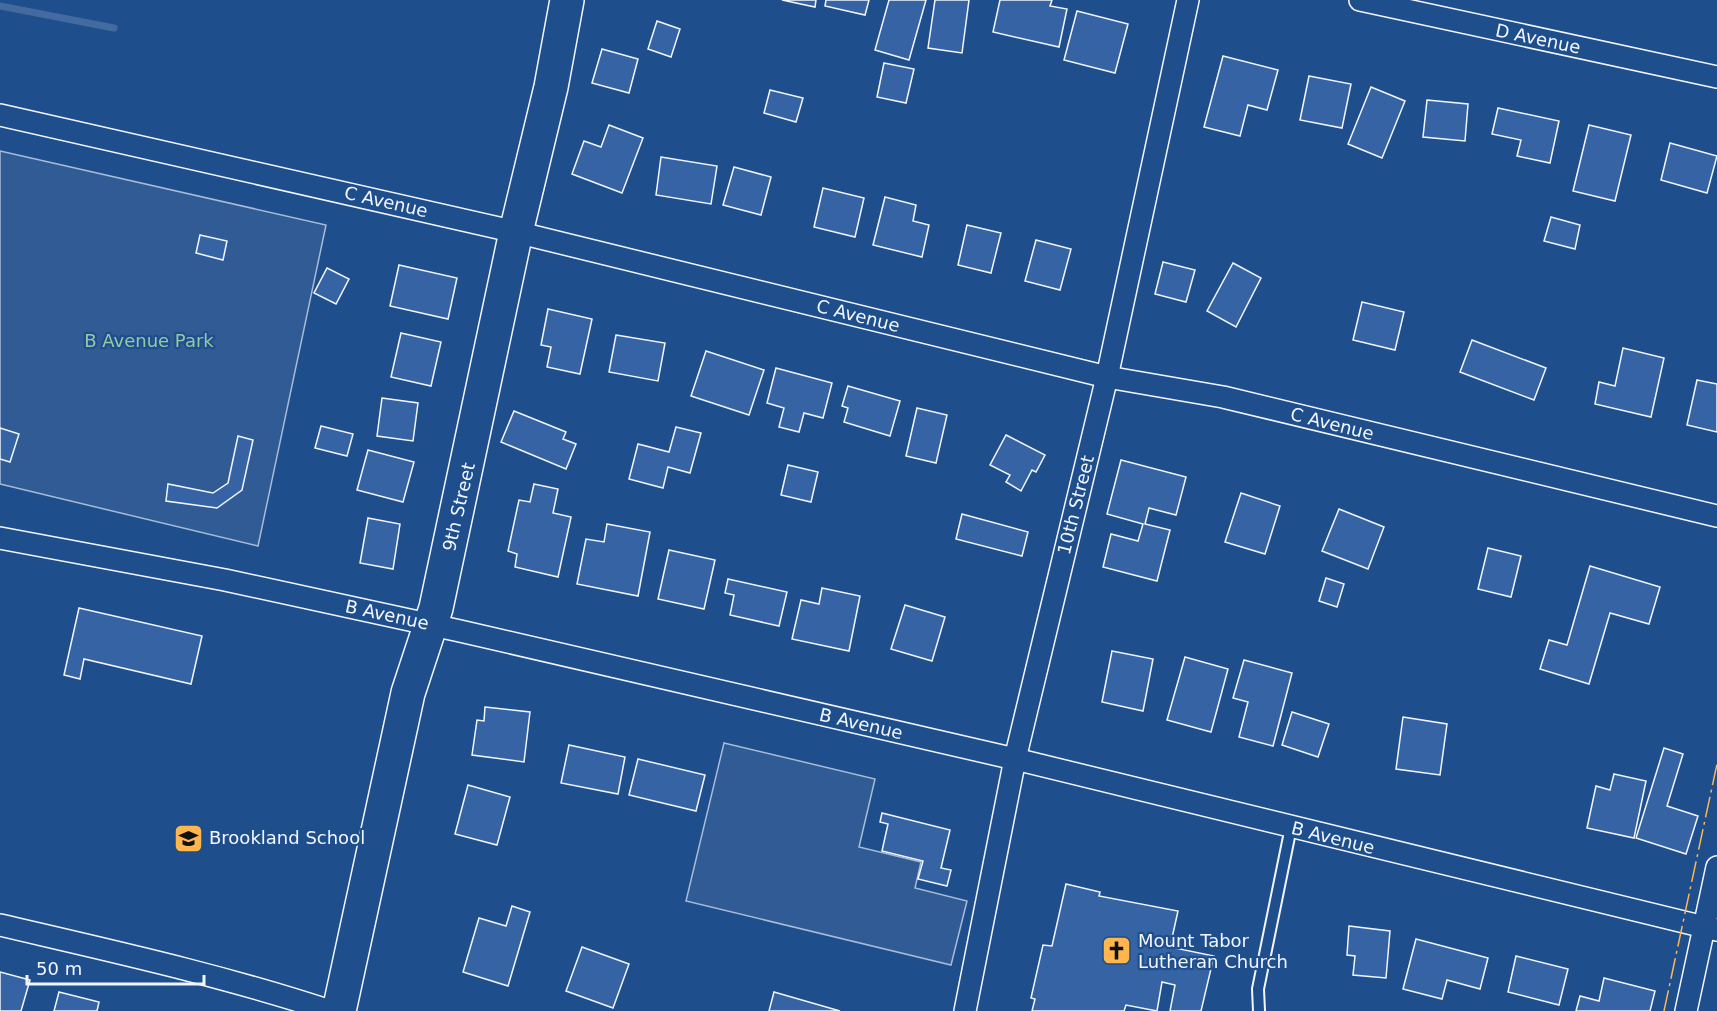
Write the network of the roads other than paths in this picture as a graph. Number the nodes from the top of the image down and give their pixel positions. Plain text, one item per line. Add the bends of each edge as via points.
1 (567, 0) edge
2 (1188, 0) edge
3 (1360, 0) edge
4 (1717, 77) edge
5 (0, 115) edge
6 (516, 232) junction
7 (1107, 377) junction
8 (1717, 516) edge
9 (0, 538) edge
10 (432, 625) junction
11 (1015, 759) junction
12 (1291, 827) junction
13 (1717, 867) edge
14 (0, 925) edge
15 (1711, 928) edge
16 (330, 1011) edge
17 (339, 1011) edge
18 (965, 1011) edge
19 (1259, 1011) edge
20 (1686, 1011) edge

1 - 6 main road, 9th Street via 551,87
2 - 7 street, 10th Street
3 - 4 street, D Avenue
5 - 6 street, C Avenue
6 - 7 street, C Avenue
6 - 10 main road, 9th Street
7 - 8 street, C Avenue via 1223,397
7 - 11 street, 10th Street
9 - 10 street, B Avenue via 225,580
10 - 11 street, B Avenue
10 - 17 main road, 9th Street via 408,693
11 - 12 street, B Avenue
11 - 18 street, 10th Street
12 - 15 street, B Avenue
12 - 19 lane via 1258,989
13 - 15 street
14 - 16 street via 251,985
15 - 20 street

